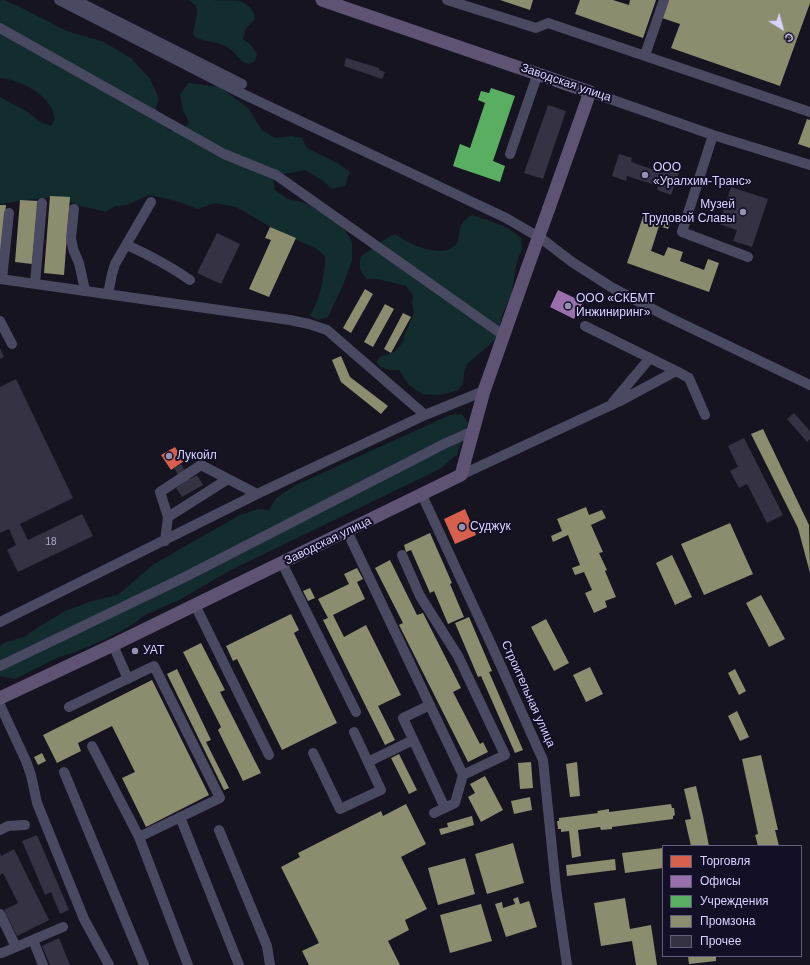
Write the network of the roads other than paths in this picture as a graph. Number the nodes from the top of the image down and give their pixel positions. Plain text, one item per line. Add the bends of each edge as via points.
1 (59, 0) edge
2 (76, 0) edge
3 (322, 0) edge
4 (447, 0) edge
5 (664, 0) edge
6 (468, 4) edge
7 (0, 28) edge
8 (168, 55) junction
9 (645, 55) junction
10 (538, 74) junction
11 (242, 84) dead end
12 (590, 92) junction
13 (810, 112) edge
14 (713, 135) junction
15 (510, 154) dead end
16 (810, 165) edge
17 (151, 202) dead end
18 (42, 203) dead end
19 (74, 210) dead end
20 (9, 213) dead end
21 (127, 244) junction
22 (748, 257) dead end
23 (1, 279) edge
24 (190, 280) dead end
25 (35, 283) junction
26 (85, 290) junction
27 (108, 294) junction
28 (0, 321) edge
29 (585, 326) dead end
30 (503, 335) junction
31 (12, 344) dead end
32 (650, 358) junction
33 (676, 371) junction
34 (810, 385) edge
35 (484, 391) junction
36 (610, 406) junction
37 (426, 415) junction
38 (705, 415) dead end
39 (473, 431) junction
40 (461, 475) junction
41 (228, 479) junction
42 (257, 494) junction
43 (422, 495) junction
44 (168, 517) junction
45 (347, 532) junction
46 (165, 541) junction
47 (402, 555) dead end
48 (282, 563) junction
49 (195, 605) junction
50 (0, 622) edge
51 (113, 645) junction
52 (0, 666) edge
53 (128, 679) junction
54 (0, 698) edge
55 (0, 705) edge
56 (430, 705) junction
57 (69, 707) dead end
58 (356, 712) dead end
59 (354, 732) dead end
60 (413, 740) junction
61 (92, 746) dead end
62 (314, 753) dead end
63 (269, 755) dead end
64 (368, 762) junction
65 (64, 772) dead end
66 (463, 775) junction
67 (444, 808) junction
68 (434, 813) dead end
69 (180, 817) junction
70 (25, 825) dead end
71 (0, 830) edge
72 (219, 830) dead end
73 (139, 837) junction
74 (0, 914) edge
75 (63, 927) dead end
76 (33, 940) junction
77 (16, 947) junction
78 (0, 952) edge
79 (44, 965) edge
80 (109, 965) edge
81 (144, 965) edge
82 (188, 965) edge
83 (239, 965) edge
84 (270, 965) edge
85 (567, 965) edge

1 - 8 street
2 - 8 street
2 - 11 street
3 - 10 main road, Заводская улица
4 - 6 street
5 - 9 street
6 - 9 street via 536,28 548,23
7 - 30 street via 224,154 276,175
8 - 34 street via 245,95 506,218 542,239 611,287
9 - 13 street
10 - 12 main road, Заводская улица
10 - 15 street
12 - 14 street, Заводская улица
12 - 30 main road, bridge
14 - 16 street, Заводская улица
14 - 22 street via 682,232
17 - 21 street
18 - 25 street
19 - 26 street via 72,249 79,263
20 - 23 street
21 - 24 street
21 - 27 street via 115,264
23 - 25 street
25 - 26 street
26 - 27 street
27 - 37 street via 290,320 328,330
28 - 31 street
29 - 32 street
30 - 35 main road
32 - 33 street
32 - 36 street
33 - 36 street
33 - 38 street via 689,378
35 - 37 street
35 - 39 main road
36 - 40 street
37 - 42 street
39 - 40 main road
39 - 52 street via 183,578
40 - 43 main road, Заводская улица
41 - 42 street
41 - 44 street
41 - 44 street via 201,465 184,475 160,492
42 - 46 street
43 - 45 main road, Заводская улица
43 - 85 street, Строительная улица via 542,760
44 - 46 street
45 - 48 main road, Заводская улица
45 - 56 street
46 - 50 street
47 - 66 street via 420,596 458,656 505,755
48 - 49 main road, Заводская улица
48 - 58 street
49 - 51 main road, Заводская улица
49 - 63 street
51 - 53 street
51 - 54 main road, Заводская улица
53 - 57 street
53 - 69 street via 154,666 220,798
55 - 80 street via 26,761 38,803 84,920
56 - 60 street via 402,718
56 - 66 street
59 - 64 street
60 - 64 street
60 - 67 street
61 - 73 street
62 - 64 street via 340,809 381,790
65 - 81 street
66 - 67 street via 455,803
67 - 68 street
69 - 73 street
69 - 83 street
70 - 71 street via 8,826
72 - 84 street via 267,946
73 - 82 street
74 - 77 street
75 - 76 street
76 - 77 street
76 - 79 street
77 - 78 street

